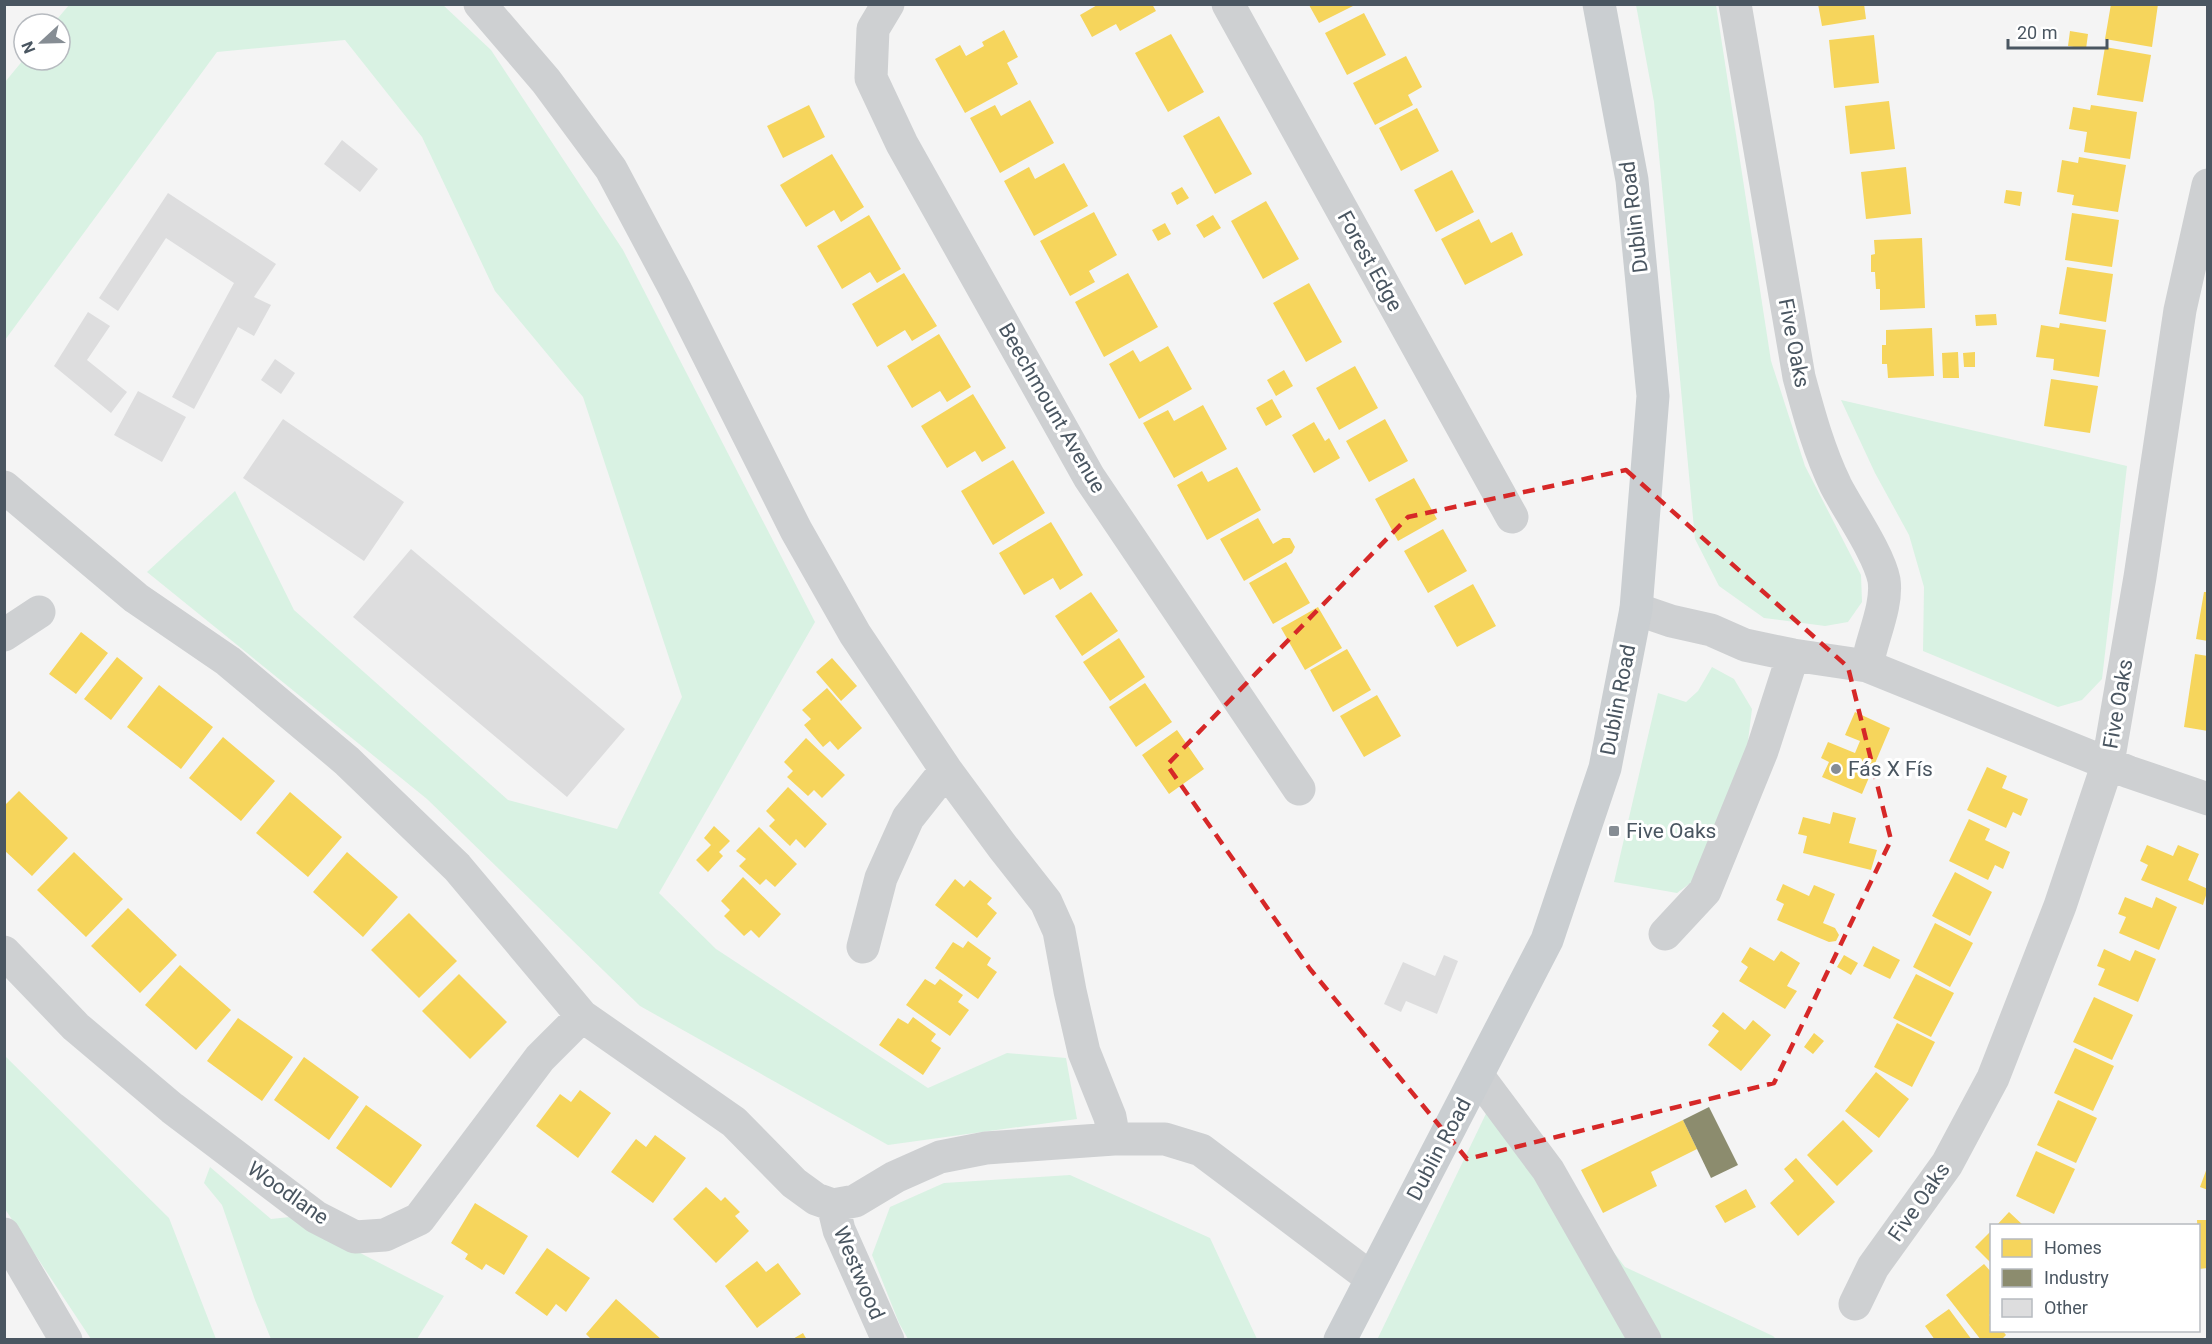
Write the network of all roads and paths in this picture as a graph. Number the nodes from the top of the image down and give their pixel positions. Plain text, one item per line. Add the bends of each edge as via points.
1 (480, 4) edge
2 (888, 4) edge
3 (1228, 4) edge
4 (1599, 4) edge
5 (1735, 4) edge
6 (2208, 185) edge
7 (4, 487) edge
8 (1512, 518) dead end
9 (1636, 609) junction
10 (39, 612) dead end
11 (4, 634) edge
12 (1792, 655) junction
13 (1867, 666) junction
14 (2108, 763) junction
15 (946, 770) junction
16 (1299, 789) dead end
17 (2208, 799) edge
18 (1665, 934) dead end
19 (863, 947) dead end
20 (4, 952) edge
21 (582, 1016) junction
22 (1478, 1076) junction
23 (1114, 1139) junction
24 (833, 1205) junction
25 (4, 1234) edge
26 (1371, 1278) junction
27 (1855, 1304) dead end
28 (66, 1340) edge
29 (888, 1340) edge
30 (1340, 1340) edge
31 (1646, 1340) edge

1 - 15 street via 546,81 611,169 802,541 855,634
2 - 16 street, Beechmount Avenue via 873,29 871,78 902,144 1089,477
3 - 8 street, Forest Edge
4 - 9 main road, Dublin Road via 1632,180 1653,396
5 - 13 street, Five Oaks via 1799,377 1811,423 1835,484 1884,580 1883,603
6 - 14 street, Five Oaks via 2180,310
7 - 21 street via 136,598 228,661 347,761 457,867
9 - 12 street, Five Oaks via 1711,630 1745,645
9 - 22 main road, Dublin Road via 1605,768 1547,940
10 - 11 street
12 - 13 street, Five Oaks
12 - 18 street via 1762,751 1704,891
13 - 14 street, Five Oaks
14 - 17 street, Five Oaks
14 - 27 street, Five Oaks via 2061,906 1993,1077 1947,1164 1874,1267
15 - 19 street via 908,818 881,878
15 - 23 street via 1046,902 1059,932 1084,1052 1110,1117
20 - 21 street, Woodlane via 76,1027 172,1108 316,1217 355,1237 385,1235 419,1219 540,1058
21 - 24 street via 734,1122 794,1183 816,1199
22 - 26 main road, Dublin Road
22 - 31 street via 1548,1170
23 - 24 street via 986,1148 940,1157 855,1201
23 - 26 street via 1165,1139 1201,1150
24 - 29 street, Westwood via 839,1230
25 - 28 street
26 - 30 main road, Dublin Road

